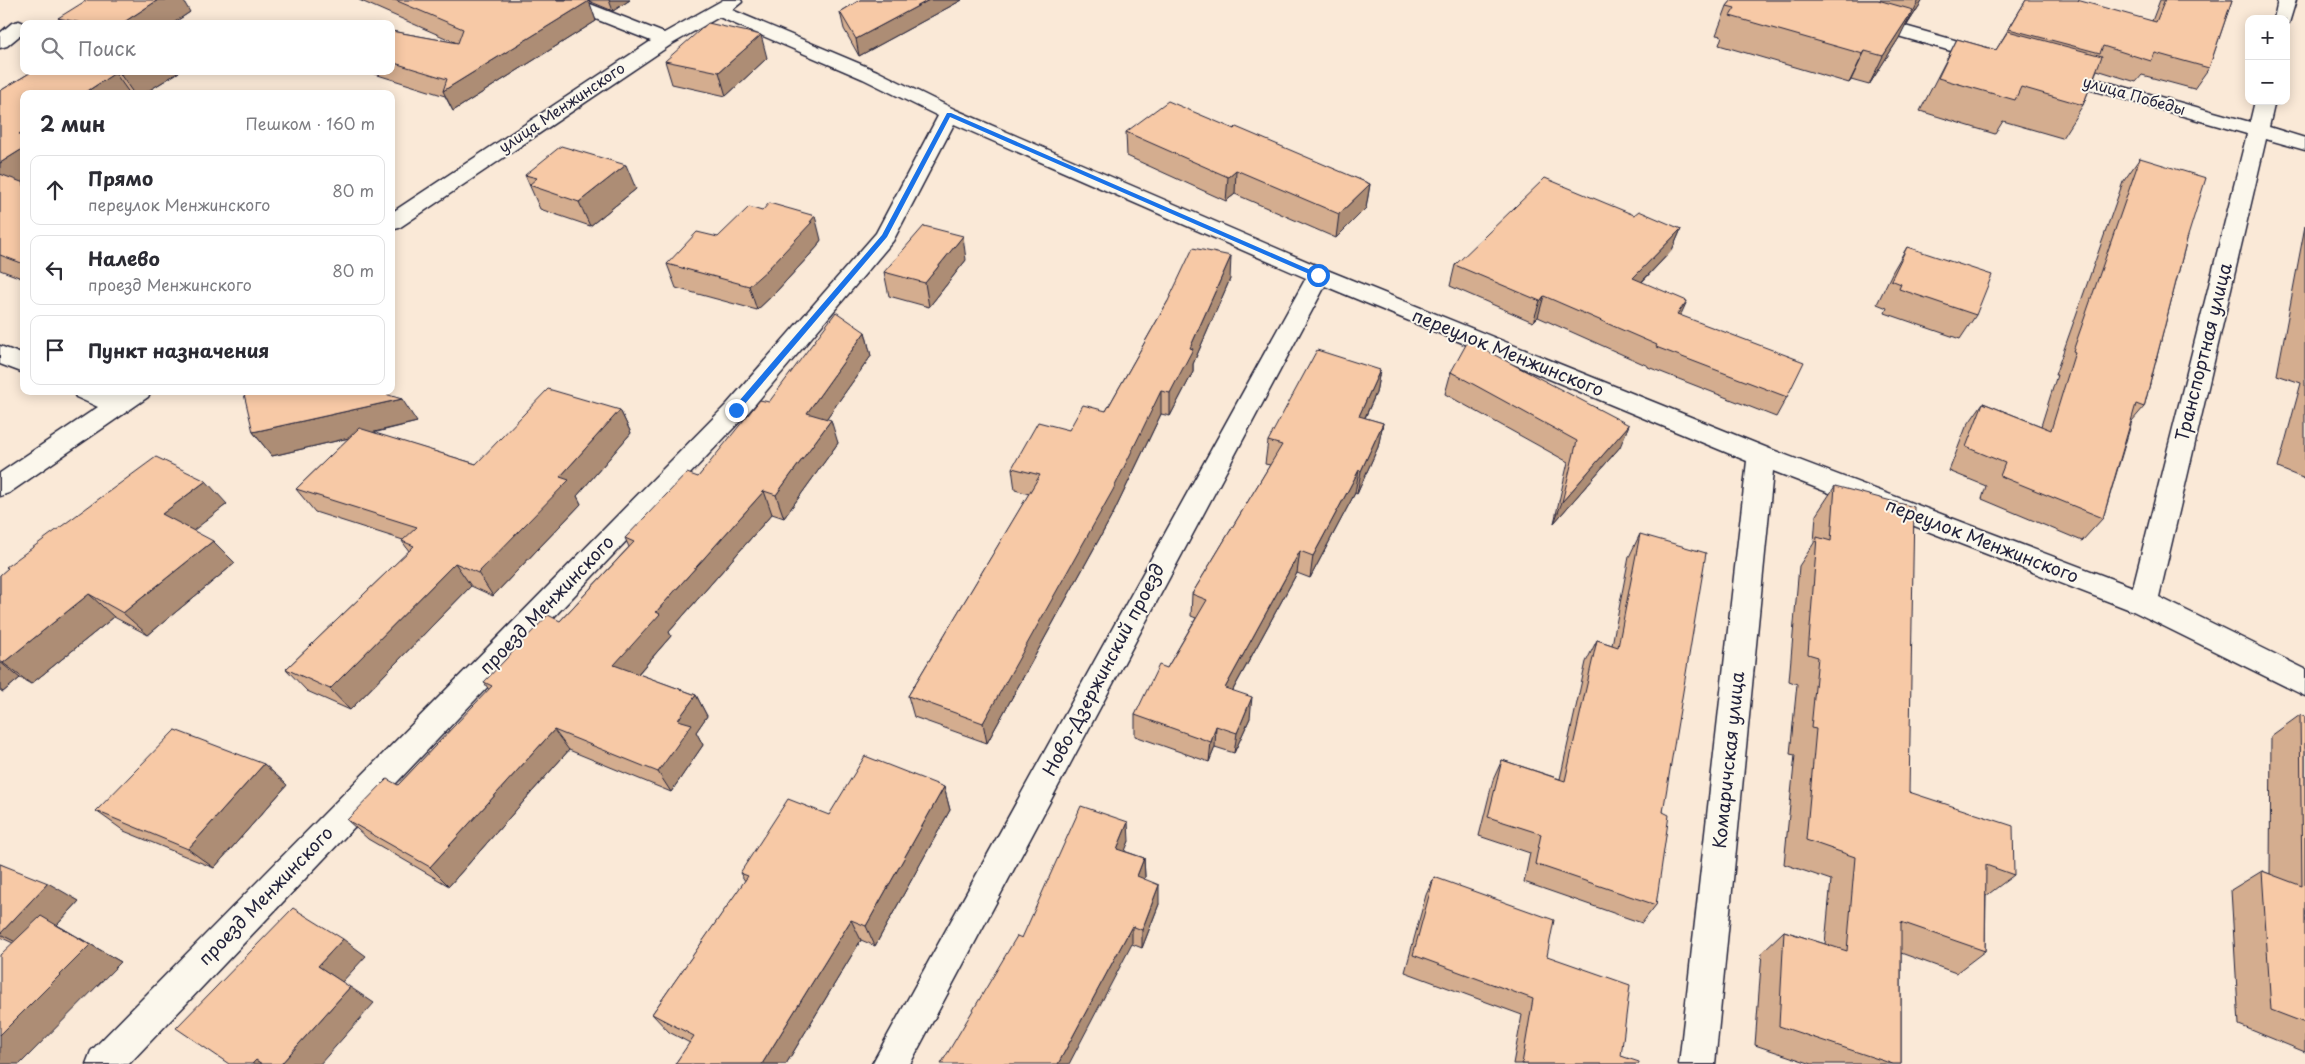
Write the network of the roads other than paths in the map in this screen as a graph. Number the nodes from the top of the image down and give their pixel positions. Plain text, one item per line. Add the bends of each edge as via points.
1 (564, 0) edge
2 (2287, 0) edge
3 (727, 5) edge
4 (2284, 15) edge
5 (1846, 16) edge
6 (19, 27) dead end
7 (664, 40) junction
8 (0, 42) edge
9 (2009, 61) edge
10 (2038, 69) edge
11 (2264, 105) edge
12 (949, 114) junction
13 (2258, 130) junction
14 (2305, 144) edge
15 (395, 219) edge
16 (1318, 275) junction
17 (0, 354) edge
18 (20, 363) edge
19 (94, 395) edge
20 (133, 395) edge
21 (118, 405) junction
22 (1761, 456) junction
23 (0, 486) edge
24 (2143, 603) junction
25 (2305, 683) edge
26 (104, 1064) edge
27 (890, 1064) edge
28 (1697, 1064) edge

1 - 7 street
2 - 4 street
3 - 7 street, улица Менжинского
3 - 12 street, переулок Менжинского
5 - 9 street
6 - 8 street
7 - 15 street, улица Менжинского
10 - 13 street, улица Победы
11 - 13 street, Транспортная улица
12 - 16 street, переулок Менжинского
12 - 26 street, проезд Менжинского via 885,236 736,410
13 - 14 street, улица Победы
13 - 24 street, Транспортная улица
16 - 22 street, переулок Менжинского
16 - 27 street, Ново-Дзержинский проезд
17 - 18 street
19 - 21 street
20 - 21 street
21 - 23 street
22 - 24 street, переулок Менжинского
22 - 28 street, Комаричская улица
24 - 25 street, переулок Менжинского

